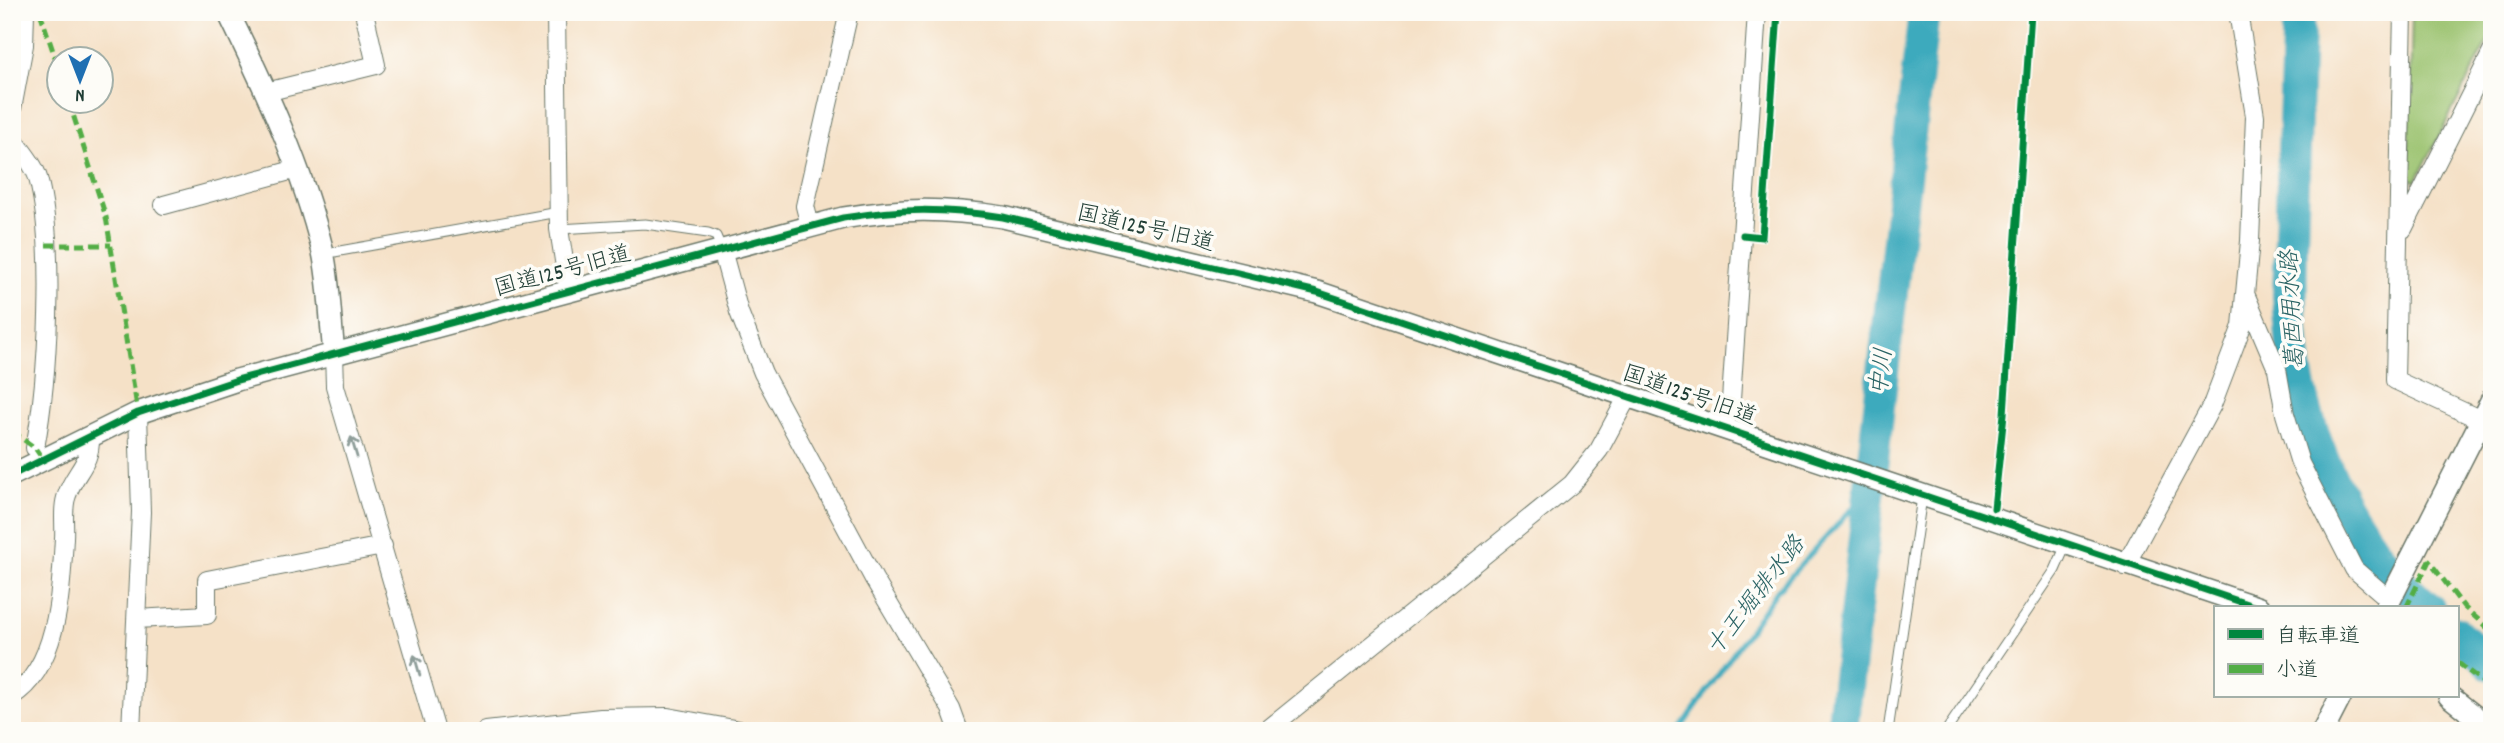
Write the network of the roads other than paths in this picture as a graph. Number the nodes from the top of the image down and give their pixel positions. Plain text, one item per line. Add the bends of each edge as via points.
1 (25, 12) edge
2 (228, 12) edge
3 (363, 12) edge
4 (556, 12) edge
5 (849, 12) edge
6 (1757, 12) edge
7 (2238, 12) edge
8 (2403, 12) edge
9 (2492, 53) edge
10 (267, 92) junction
11 (12, 109) edge
12 (12, 137) edge
13 (297, 169) junction
14 (164, 205) dead end
15 (559, 220) junction
16 (810, 226) junction
17 (2400, 236) junction
18 (722, 250) junction
19 (323, 254) junction
20 (569, 292) junction
21 (2245, 293) junction
22 (334, 353) junction
23 (1628, 396) junction
24 (2492, 399) edge
25 (138, 413) junction
26 (2481, 420) junction
27 (1724, 428) junction
28 (90, 436) junction
29 (35, 448) dead end
30 (12, 475) edge
31 (1917, 496) junction
32 (2066, 545) junction
33 (383, 546) junction
34 (2125, 566) junction
35 (2388, 604) edge
36 (2253, 606) edge
37 (136, 619) junction
38 (12, 696) edge
39 (2340, 698) edge
40 (2452, 698) edge
41 (2492, 730) edge
42 (131, 731) edge
43 (436, 731) edge
44 (486, 731) edge
45 (745, 731) edge
46 (959, 731) edge
47 (1266, 731) edge
48 (1888, 731) edge
49 (1946, 731) edge
50 (2323, 731) edge

1 - 11 street
2 - 10 street
3 - 10 street via 376,65
4 - 15 street
5 - 16 street via 805,206
6 - 27 street via 1731,400
7 - 21 street via 2255,116
8 - 17 street
9 - 17 street
10 - 13 street
12 - 29 street via 37,176 46,245 47,341
13 - 14 street
13 - 19 street
15 - 18 lane via 708,233 716,236
15 - 19 lane
15 - 20 street
16 - 18 street, 国道125号旧道
16 - 23 street, 国道125号旧道 via 917,208 1003,217 1317,292
17 - 26 street via 2395,380
18 - 20 street, 国道125号旧道
18 - 46 street via 763,373 874,579 951,709
19 - 22 street
20 - 22 street, 国道125号旧道
21 - 34 street via 2242,326 2212,405
21 - 35 street via 2277,369 2300,463 2354,569
22 - 25 street, 国道125号旧道
33 -> 22 street via 335,386
23 - 27 street, 国道125号旧道
23 - 47 street via 1573,484
24 - 26 street
25 - 28 street, 国道125号旧道
25 - 37 street via 141,512
26 - 35 street
27 - 31 street, 国道125号旧道
28 - 30 street, 国道125号旧道
28 - 38 street via 90,454 66,496 61,596 43,661 22,691
31 - 32 street, 国道125号旧道
31 - 48 lane
32 - 34 street, 国道125号旧道
32 - 49 lane via 2055,570
33 - 37 street via 207,580 207,615
43 -> 33 street
34 - 36 street, 国道125号旧道
37 - 42 street
39 - 50 street
40 - 41 street
44 - 45 street via 601,718 668,717

